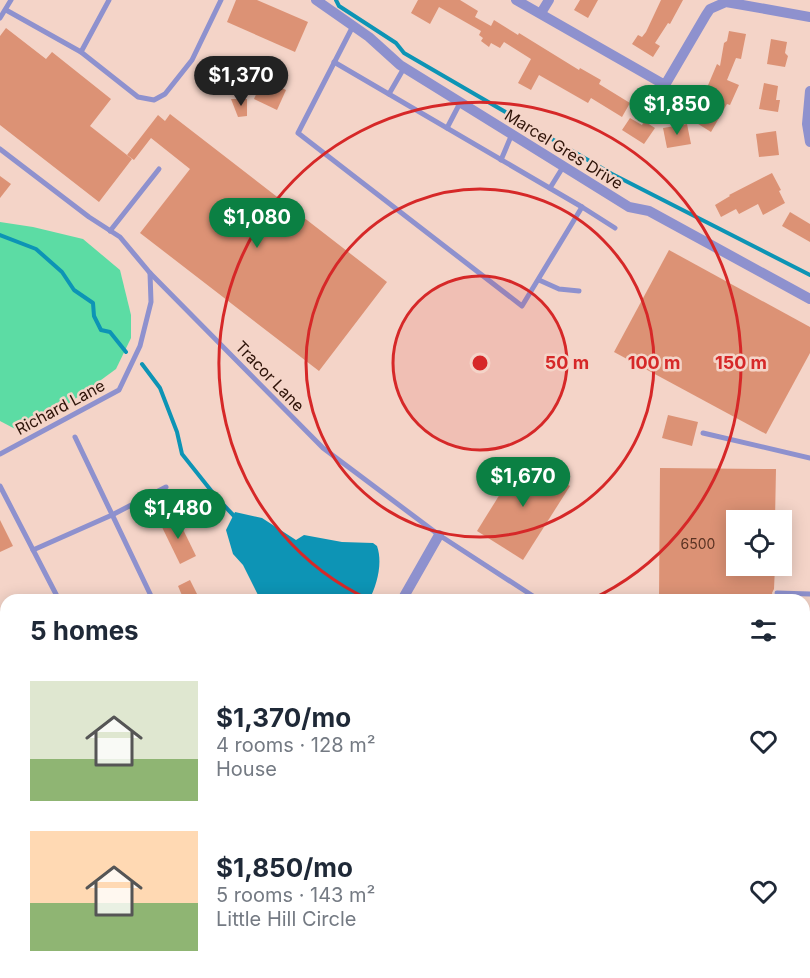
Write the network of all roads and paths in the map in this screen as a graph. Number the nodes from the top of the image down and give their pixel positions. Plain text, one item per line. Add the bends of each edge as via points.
1 (11, 0) edge
2 (109, 0) edge
3 (220, 0) edge
4 (316, 0) edge
5 (516, 0) edge
6 (549, 0) edge
7 (6, 10) junction
8 (541, 13) junction
9 (810, 17) edge
10 (0, 18) edge
11 (353, 26) junction
12 (81, 52) junction
13 (334, 62) junction
14 (404, 68) junction
15 (810, 91) edge
16 (389, 94) junction
17 (460, 102) junction
18 (447, 128) junction
19 (512, 134) junction
20 (810, 142) edge
21 (0, 149) edge
22 (501, 160) junction
23 (564, 166) junction
24 (159, 169) dead end
25 (550, 188) junction
26 (582, 207) junction
27 (615, 228) dead end
28 (110, 231) junction
29 (150, 273) junction
30 (538, 280) junction
31 (579, 291) dead end
32 (810, 299) edge
33 (703, 433) dead end
34 (75, 438) dead end
35 (0, 454) edge
36 (810, 458) edge
37 (0, 486) edge
38 (165, 487) dead end
39 (112, 515) junction
40 (439, 535) junction
41 (33, 550) junction
42 (777, 593) dead end
43 (56, 594) edge
44 (150, 594) edge
45 (405, 594) edge
46 (530, 594) edge
47 (810, 594) edge

1 - 7 lane
2 - 12 lane
3 - 12 lane via 192,60 165,94 154,100 138,98
4 - 11 street, Marcel Gres Drive
5 - 8 street
6 - 8 street
7 - 10 lane
7 - 12 lane
8 - 9 street via 665,85 706,15 718,4 735,3
11 - 13 lane
11 - 14 street, Marcel Gres Drive
13 - 16 lane
13 - 30 lane via 298,133 522,306
14 - 16 lane
14 - 17 street, Marcel Gres Drive
15 - 20 street
16 - 18 lane
17 - 18 lane
17 - 19 street, Marcel Gres Drive
18 - 22 lane
19 - 22 lane
19 - 23 street, Marcel Gres Drive
21 - 28 lane, Tracor Lane
22 - 25 lane
23 - 25 lane
23 - 32 street, Marcel Gres Drive via 629,207 649,211
24 - 28 lane
25 - 26 lane
26 - 27 lane
26 - 30 lane
28 - 29 lane, Tracor Lane via 120,237
29 - 35 lane, Richard Lane via 151,302 140,346 119,390
29 - 40 lane, Tracor Lane via 323,448
30 - 31 lane via 559,290
33 - 36 lane
34 - 39 lane
37 - 41 lane
38 - 39 lane
39 - 41 lane
39 - 44 lane
40 - 45 street
40 - 46 lane, Tracor Lane
41 - 43 lane
42 - 47 lane

